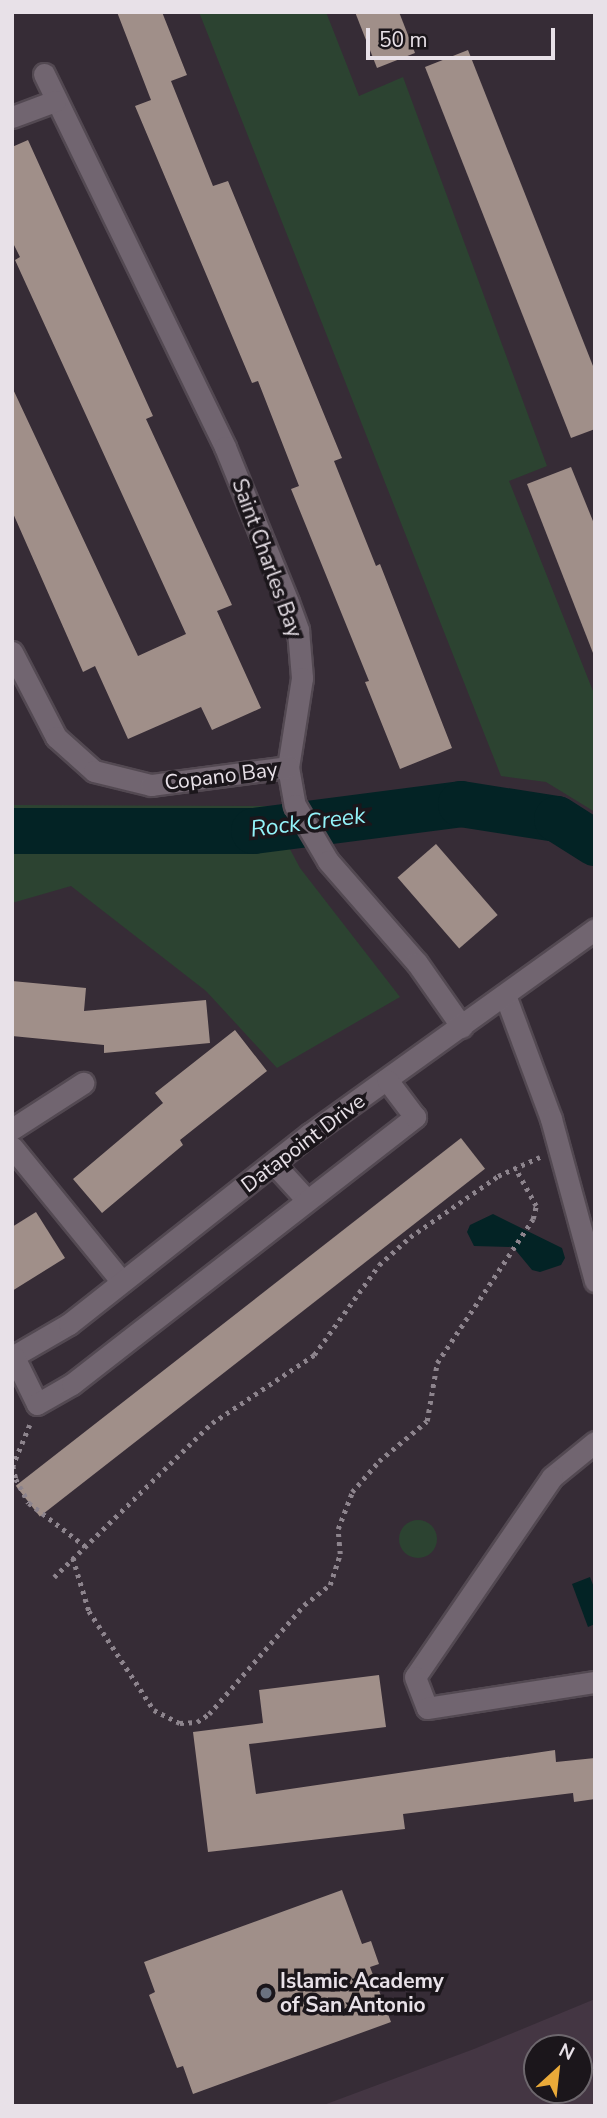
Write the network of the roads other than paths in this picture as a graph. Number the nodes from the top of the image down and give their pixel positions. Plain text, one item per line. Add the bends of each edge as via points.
1 (44, 74) dead end
2 (55, 101) junction
3 (12, 117) edge
4 (12, 652) edge
5 (288, 767) junction
6 (595, 929) edge
7 (505, 995) junction
8 (461, 1027) junction
9 (387, 1080) junction
10 (83, 1083) dead end
11 (12, 1129) edge
12 (12, 1147) edge
13 (274, 1164) junction
14 (305, 1198) junction
15 (595, 1281) edge
16 (122, 1282) junction
17 (13, 1357) edge
18 (595, 1442) edge
19 (595, 1682) edge

1 - 2 street, Saint Charles Bay
2 - 3 street
2 - 5 street, Saint Charles Bay via 225,447 298,630 302,678
4 - 5 street, Copano Bay via 56,737 94,771 151,785
5 - 8 street, Saint Charles Bay via 295,805 314,840 417,963
6 - 7 street, Datapoint Drive
7 - 8 street, Datapoint Drive
7 - 15 street via 559,1148
8 - 9 street, Datapoint Drive
9 - 13 street, Datapoint Drive
9 - 14 street via 415,1116
10 - 11 street
12 - 16 street
13 - 14 street
13 - 16 street, Datapoint Drive
14 - 17 street via 72,1384 37,1404
16 - 17 street, Datapoint Drive via 69,1324
18 - 19 street via 552,1477 415,1677 427,1709

